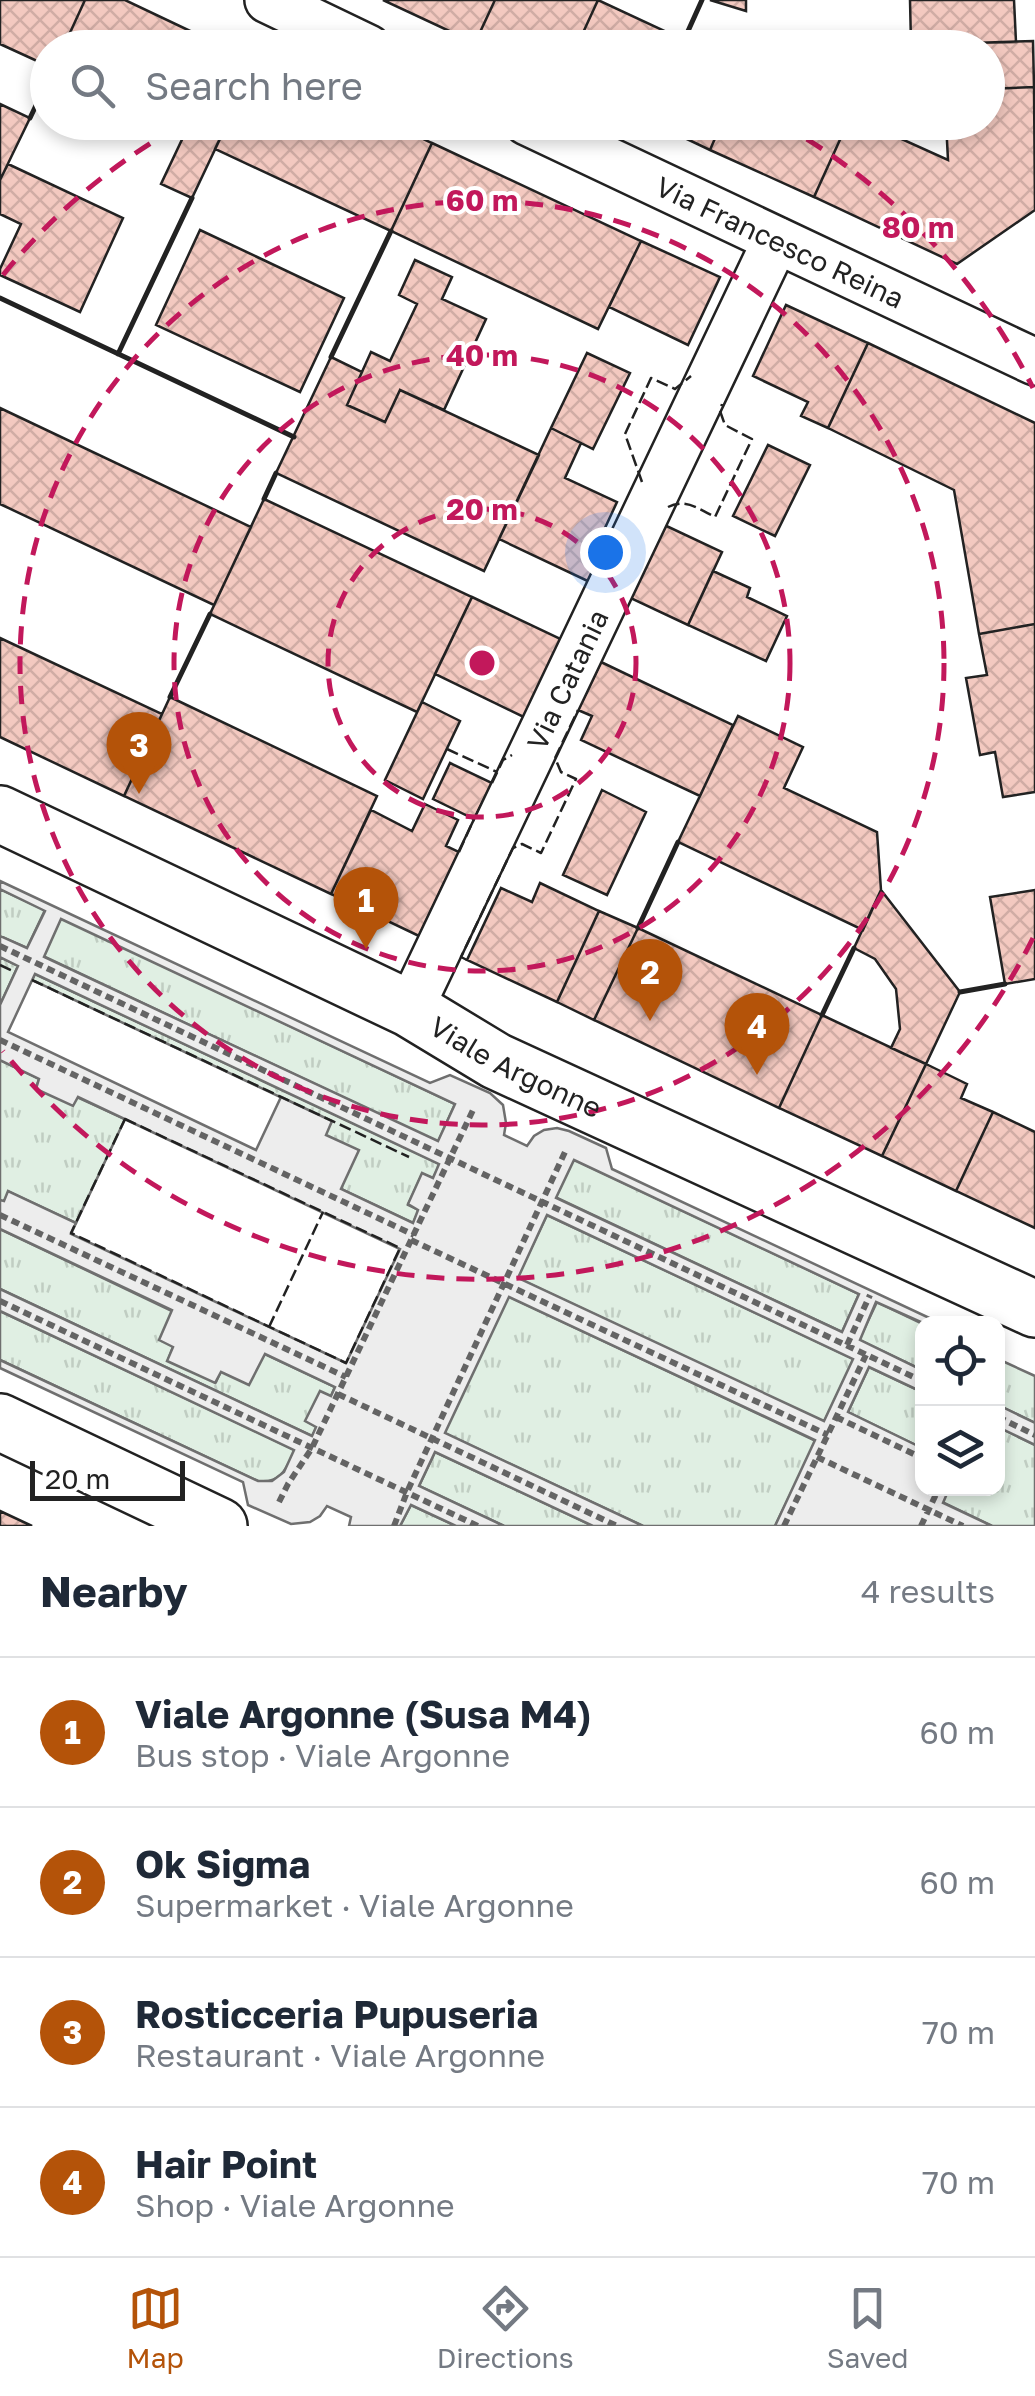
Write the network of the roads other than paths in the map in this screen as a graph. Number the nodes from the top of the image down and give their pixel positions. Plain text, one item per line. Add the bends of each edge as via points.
1 (268, 0) edge
2 (330, 30) edge
3 (565, 140) edge
4 (776, 240) junction
5 (1035, 362) edge
6 (0, 814) edge
7 (410, 1010) junction
8 (1035, 1310) edge
9 (0, 1422) edge
10 (219, 1526) edge

1 - 2 street
3 - 4 street, Via Francesco Reina
4 - 5 street, Via Francesco Reina
4 - 7 street, Via Catania
6 - 7 street, Viale Argonne
7 - 8 street, Viale Argonne via 496,1061
9 - 10 street

